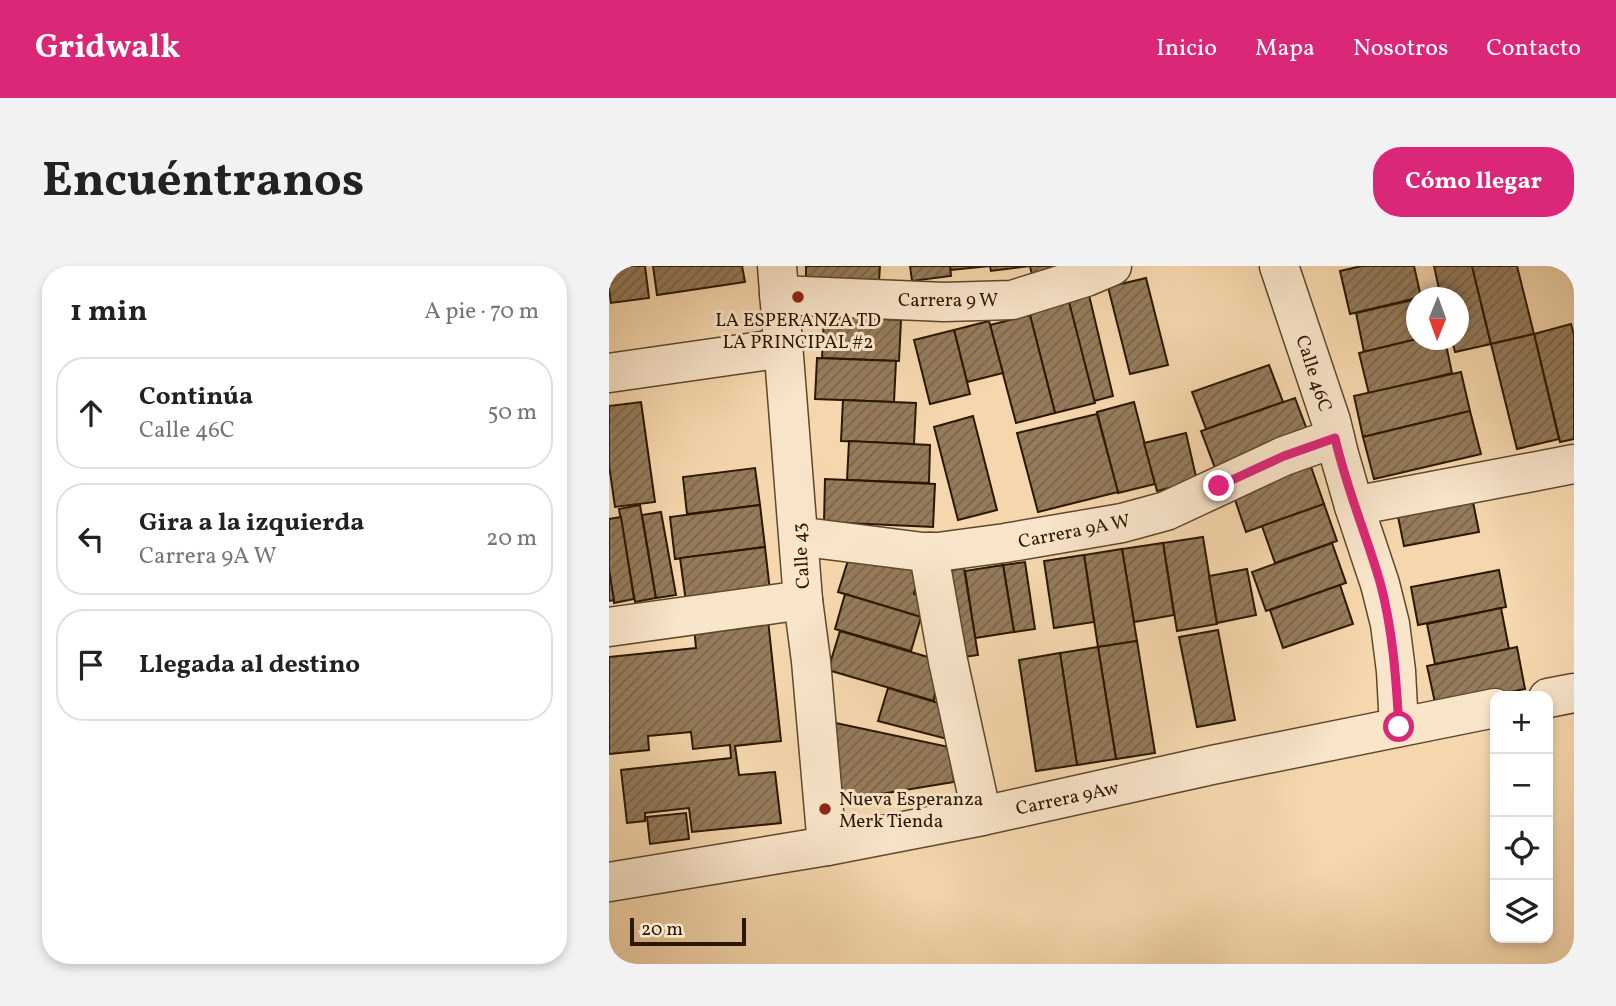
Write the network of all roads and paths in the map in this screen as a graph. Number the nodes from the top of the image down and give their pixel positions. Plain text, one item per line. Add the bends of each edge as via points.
1 (1112, 266) edge
2 (1279, 266) edge
3 (778, 281) edge
4 (783, 348) junction
5 (609, 373) edge
6 (1335, 438) junction
7 (1574, 464) edge
8 (1354, 506) junction
9 (799, 538) junction
10 (930, 552) junction
11 (803, 600) junction
12 (609, 627) edge
13 (1574, 693) edge
14 (1553, 697) edge
15 (1490, 709) edge
16 (1399, 727) junction
17 (982, 816) junction
18 (827, 846) junction
19 (609, 882) edge

1 - 3 street, Carrera 9 W via 1012,300 944,302
2 - 6 street, Calle 46C
3 - 4 street, Calle 43
4 - 5 street
4 - 9 street, Calle 43
6 - 8 street, Calle 46C
6 - 10 street, Carrera 9A W via 1284,456 1166,511 1059,535
7 - 8 street
8 - 16 street, Calle 46C via 1390,624
9 - 10 street, Carrera 9A W
9 - 11 street, Calle 43
10 - 17 street
11 - 12 street
11 - 18 street, Calle 43
13 - 14 street
15 - 16 street
16 - 17 street, Carrera 9Aw
17 - 18 street, Carrera 9Aw
18 - 19 street, Carrera 9Aw

